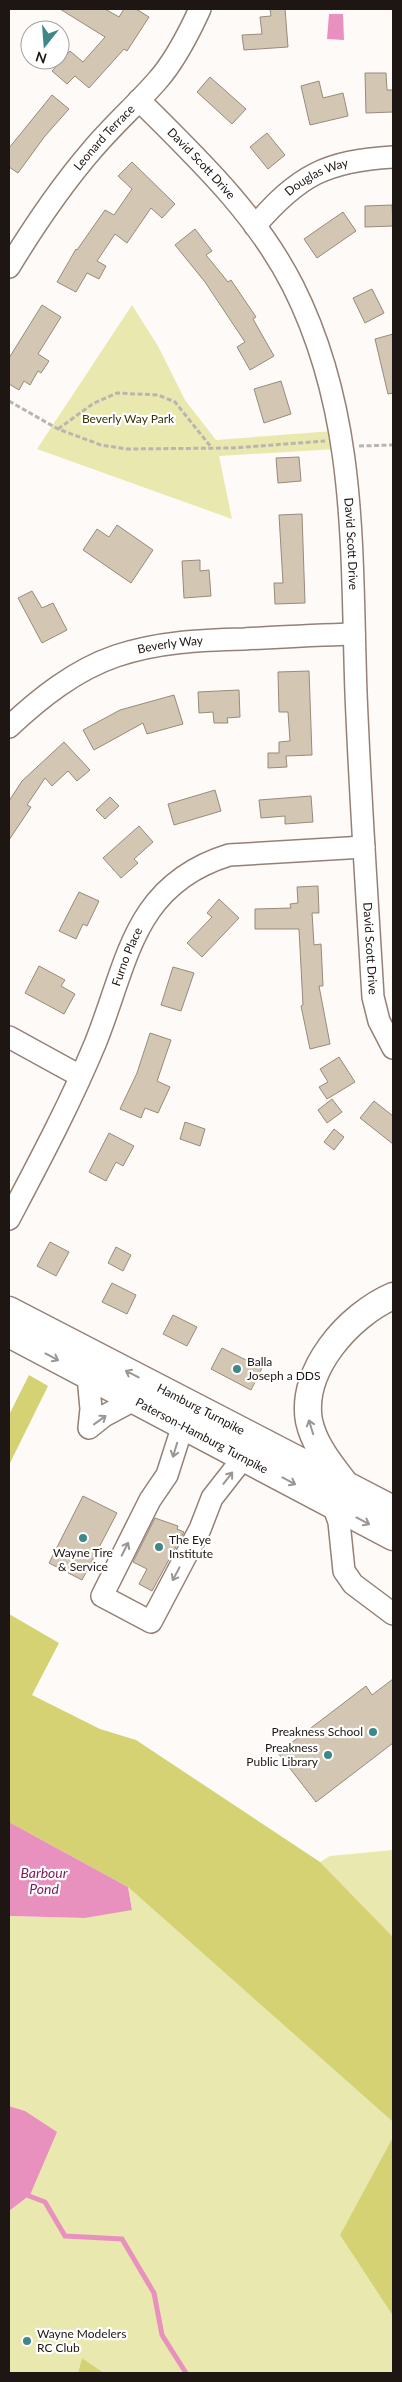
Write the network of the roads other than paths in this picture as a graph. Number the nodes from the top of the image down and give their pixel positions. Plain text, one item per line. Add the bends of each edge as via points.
1 (200, 9) edge
2 (139, 100) junction
3 (393, 157) edge
4 (255, 226) junction
5 (9, 267) edge
6 (354, 634) junction
7 (9, 727) edge
8 (364, 846) junction
9 (9, 1037) edge
10 (393, 1048) edge
11 (80, 1076) junction
12 (9, 1218) edge
13 (393, 1296) edge
14 (9, 1310) edge
15 (9, 1334) edge
16 (88, 1376) junction
17 (134, 1400) junction
18 (183, 1425) junction
19 (244, 1457) junction
20 (339, 1494) junction
21 (393, 1509) edge
22 (393, 1537) edge
23 (393, 1614) edge

1 - 2 street, Leonard Terrace via 159,79
2 - 4 street, David Scott Drive via 216,177
2 - 5 street, Leonard Terrace via 65,182
3 - 4 street, Douglas Way via 358,159 312,175 292,188
4 - 6 street, David Scott Drive via 288,276 310,322 327,372 343,443 349,500
6 - 7 street, Beverly Way via 179,641 147,647 83,671 32,705
6 - 8 street, David Scott Drive
8 - 10 street, David Scott Drive via 373,997 379,1021
8 - 11 street, Furno Place via 229,855 189,872 170,887 144,920 128,950 95,1045
9 - 11 street
11 - 12 street, Furno Place
20 -> 13 main road via 310,1423 310,1390 323,1359 336,1340 358,1319
20 -> 14 main road, Hamburg Turnpike
15 -> 16 main road, Paterson-Hamburg Turnpike
16 - 17 main road, Paterson-Hamburg Turnpike
16 -> 17 street via 89,1428
17 - 18 main road, Paterson-Hamburg Turnpike
18 - 19 main road, Paterson-Hamburg Turnpike
18 -> 19 street via 167,1475 150,1500 102,1596 151,1622 200,1529 212,1498
19 -> 20 main road, Paterson-Hamburg Turnpike
20 - 21 main road, Hamburg Turnpike
20 -> 22 main road, Paterson-Hamburg Turnpike
20 - 23 street via 344,1570 353,1584

